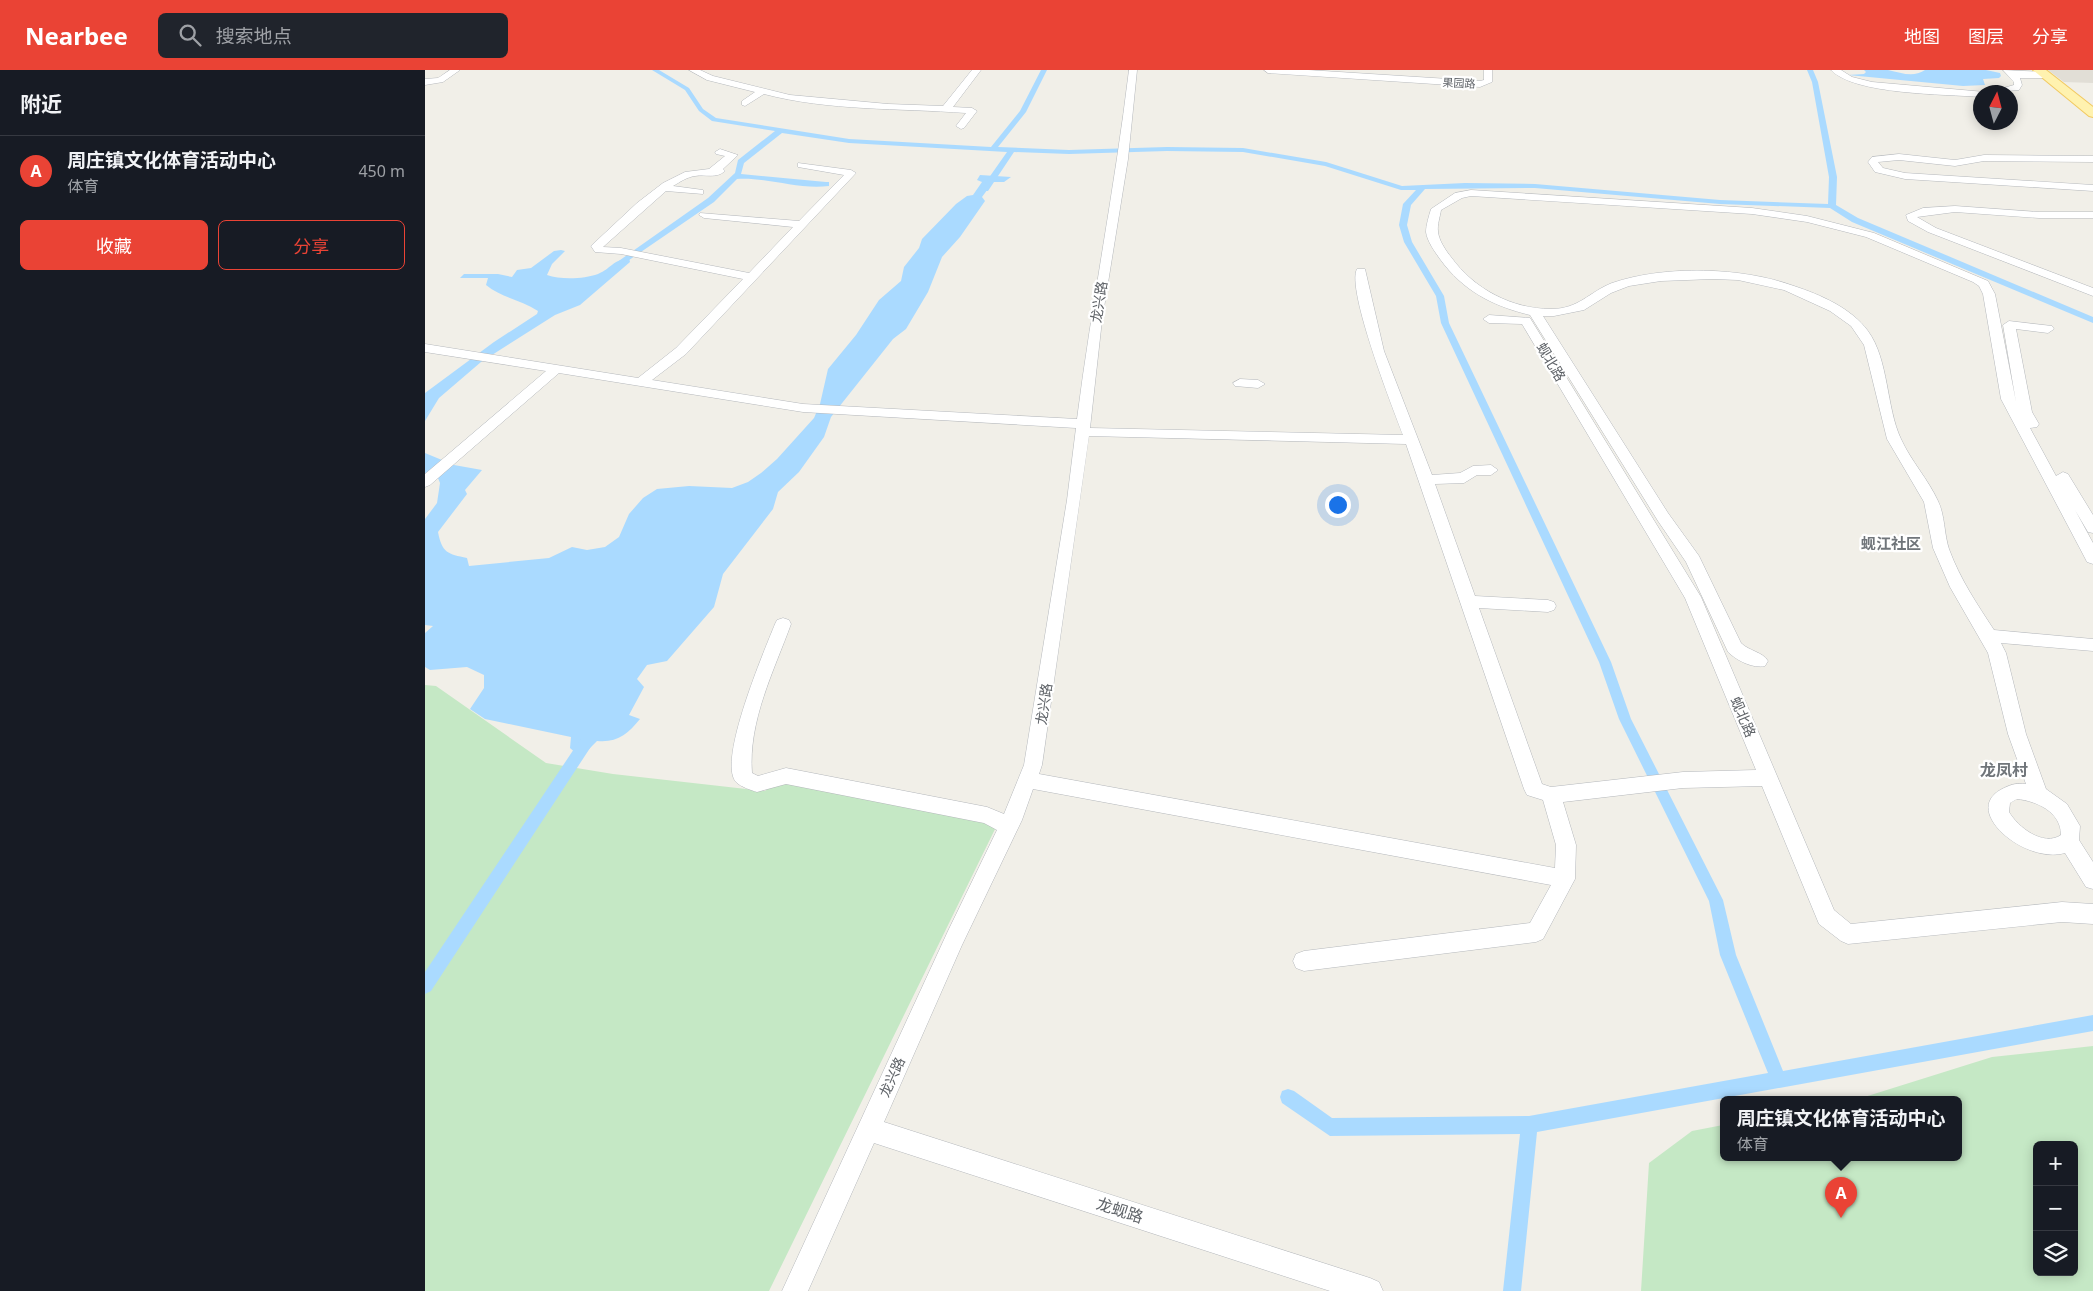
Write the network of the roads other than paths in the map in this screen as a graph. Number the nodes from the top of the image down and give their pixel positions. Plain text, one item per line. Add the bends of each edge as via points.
1 (456, 70) edge
2 (693, 70) edge
3 (977, 70) edge
4 (1133, 70) edge
5 (1268, 70) edge
6 (1488, 70) edge
7 (1835, 70) edge
8 (2009, 72) edge
9 (2043, 73) edge
10 (425, 82) edge
11 (2017, 85) edge
12 (761, 92) junction
13 (1973, 93) edge
14 (745, 103) dead end
15 (946, 109) junction
16 (2093, 113) edge
17 (961, 126) dead end
18 (720, 152) dead end
19 (2093, 159) edge
20 (802, 165) dead end
21 (665, 188) junction
22 (2093, 188) edge
23 (699, 192) dead end
24 (703, 215) dead end
25 (2093, 215) edge
26 (802, 224) junction
27 (1361, 271) dead end
28 (752, 277) junction
29 (2093, 292) edge
30 (1535, 311) junction
31 (1489, 319) dead end
32 (2049, 329) dead end
33 (425, 348) edge
34 (557, 368) junction
35 (641, 382) junction
36 (1240, 383) dead end
37 (1258, 384) dead end
38 (1083, 428) junction
39 (1412, 440) junction
40 (1491, 470) dead end
41 (1425, 480) junction
42 (425, 482) edge
43 (2093, 528) edge
44 (2093, 558) edge
45 (1469, 602) junction
46 (1548, 606) dead end
47 (783, 624) dead end
48 (1989, 636) junction
49 (2093, 645) edge
50 (1759, 661) dead end
51 (1769, 778) junction
52 (1029, 780) junction
53 (1551, 795) junction
54 (2037, 795) junction
55 (1009, 826) junction
56 (2069, 841) junction
57 (1565, 879) junction
58 (2093, 880) edge
59 (2093, 914) edge
60 (1304, 961) dead end
61 (869, 1129) junction
62 (795, 1291) edge
63 (1370, 1291) edge

1 - 10 street via 440,80
2 - 12 street via 709,78
3 - 15 street
4 - 38 street, 龙兴路
5 - 6 street, 果园路 via 1480,84 1488,82
7 - 13 street via 1849,79 1872,85
8 - 9 street
8 - 11 street
9 - 16 main road
12 - 14 street
12 - 15 street via 865,105
15 - 17 street via 972,111
18 - 21 street via 733,155 715,173 689,174
19 - 22 street via 1984,158 1955,163 1899,157 1873,162 1879,170 1905,176
20 - 26 street via 851,173
21 - 23 street
21 - 28 street via 597,246 599,250 621,251
24 - 26 street
25 - 29 street via 2040,216 1959,210 1911,215 1916,223 1932,230
26 - 28 street
27 - 39 street via 1378,351
28 - 35 street via 681,352
30 - 44 street via 1521,310 1501,302 1461,277 1433,236 1436,209 1459,195 1471,193 1763,212 1807,219 1870,236 1977,280 1984,284 1989,294 2008,399
30 - 48 street via 1574,310 1619,285 1690,276 1744,278 1784,284 1812,294 1841,311 1866,336 1894,439 1931,502 1941,548 1958,587
30 - 50 street via 1693,560 1734,647
31 - 51 street, 蚬北路 via 1526,321 1693,597
32 - 43 street via 2009,325 2025,412
33 - 34 street
34 - 35 street
34 - 42 street
35 - 38 street via 806,408
36 - 37 street
38 - 39 street
38 - 52 street, 龙兴路 via 1039,741
39 - 41 street
40 - 41 street via 1473,471 1464,478
41 - 45 street
45 - 46 street
45 - 53 street via 1534,789
47 - 55 street via 745,732 740,764 743,777 757,784 786,776 987,816
48 - 49 street
48 - 54 street via 1999,660 2017,734 2037,785
51 - 53 street via 1683,780
51 - 59 street, 蚬北路 via 1826,917 1848,934 2061,912
52 - 55 street, 龙兴路
52 - 57 street
53 - 57 street via 1566,845
54 - 56 street via 2059,808 2068,820 2072,832
54 - 56 street via 2016,791 2005,794 1999,801 1998,811 2004,823 2023,839 2046,847 2059,847
55 - 61 street, 龙兴路
56 - 58 street
57 - 60 street via 1536,932
61 - 62 street, 龙兴路
61 - 63 street, 龙蚬路

